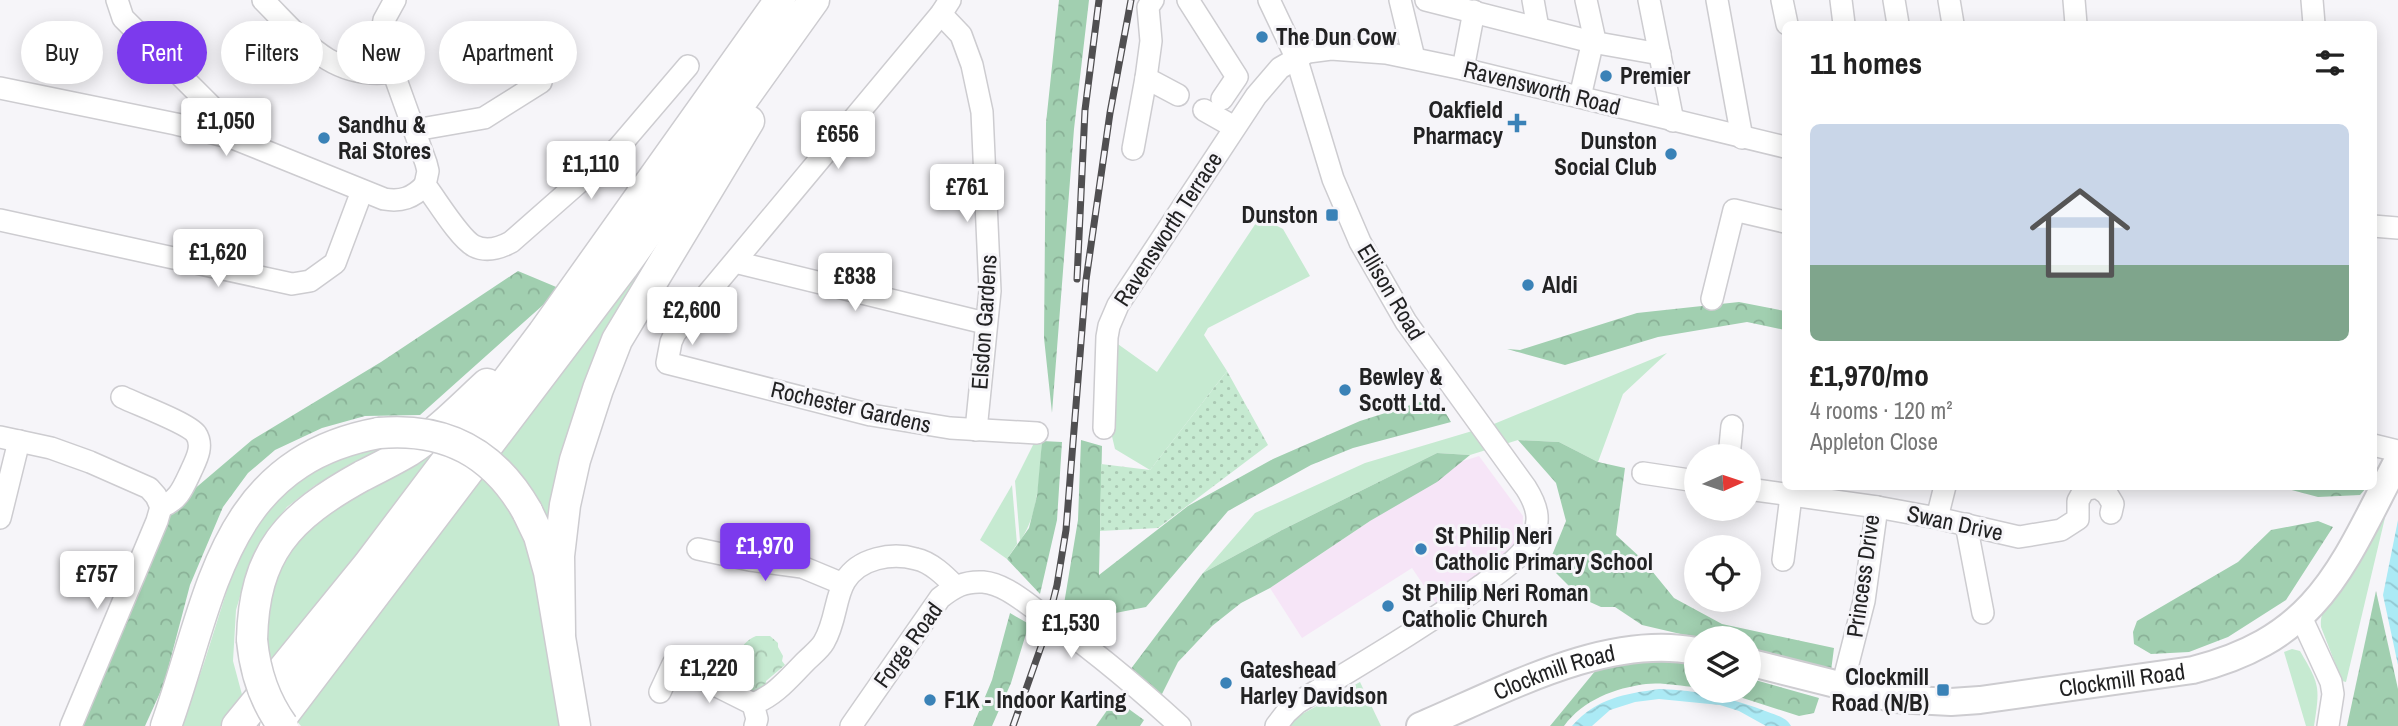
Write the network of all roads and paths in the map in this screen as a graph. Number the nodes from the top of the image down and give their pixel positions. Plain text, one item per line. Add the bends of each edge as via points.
1 (117, 0) edge
2 (263, 0) edge
3 (395, 0) edge
4 (780, 0) edge
5 (814, 0) edge
6 (820, 0) edge
7 (1153, 0) edge
8 (1188, 0) edge
9 (1269, 0) edge
10 (1400, 0) edge
11 (1426, 0) edge
12 (1533, 0) edge
13 (1586, 0) edge
14 (1649, 0) edge
15 (1717, 0) edge
16 (1782, 0) edge
17 (1841, 0) edge
18 (1894, 0) edge
19 (1949, 0) edge
20 (2074, 0) edge
21 (2312, 0) edge
22 (946, 7) edge
23 (1474, 14) junction
24 (384, 21) edge
25 (1786, 21) edge
26 (1844, 21) edge
27 (1898, 21) edge
28 (1952, 21) edge
29 (2076, 21) edge
30 (2314, 21) edge
31 (1538, 28) junction
32 (1592, 42) junction
33 (1660, 54) junction
34 (1296, 57) junction
35 (1414, 58) junction
36 (337, 64) edge
37 (688, 65) dead end
38 (1463, 69) junction
39 (1146, 78) junction
40 (398, 84) edge
41 (538, 84) edge
42 (0, 89) edge
43 (196, 91) junction
44 (1178, 95) dead end
45 (1580, 97) junction
46 (1223, 99) dead end
47 (1204, 110) dead end
48 (1673, 121) junction
49 (176, 124) junction
50 (1234, 127) junction
51 (415, 130) junction
52 (233, 138) junction
53 (1742, 138) junction
54 (1782, 146) edge
55 (1133, 149) dead end
56 (425, 185) junction
57 (362, 191) junction
58 (0, 220) edge
59 (1782, 221) edge
60 (2377, 226) edge
61 (2398, 228) edge
62 (735, 262) junction
63 (1712, 299) dead end
64 (985, 323) junction
65 (543, 333) junction
66 (122, 397) dead end
67 (1732, 426) dead end
68 (1104, 428) dead end
69 (976, 430) junction
70 (1037, 433) dead end
71 (9, 439) edge
72 (1730, 444) edge
73 (2377, 446) edge
74 (2398, 451) edge
75 (2398, 460) edge
76 (1643, 473) dead end
77 (1684, 479) edge
78 (1943, 490) edge
79 (2084, 490) edge
80 (2101, 490) edge
81 (1761, 491) edge
82 (1791, 496) junction
83 (160, 507) junction
84 (1877, 507) junction
85 (2111, 513) dead end
86 (0, 518) edge
87 (1937, 518) junction
88 (1966, 524) junction
89 (698, 549) dead end
90 (1783, 560) dead end
91 (843, 584) junction
92 (956, 586) junction
93 (1983, 613) dead end
94 (2301, 617) junction
95 (560, 633) junction
96 (1684, 650) edge
97 (1761, 665) edge
98 (1842, 687) junction
99 (660, 692) dead end
100 (753, 704) junction
101 (71, 726) edge
102 (166, 726) edge
103 (237, 726) edge
104 (275, 726) edge
105 (283, 726) edge
106 (575, 726) edge
107 (755, 726) edge
108 (851, 726) edge
109 (1180, 726) edge
110 (1276, 726) edge
111 (1420, 726) edge
112 (2328, 726) edge

1 - 43 street via 123,18
2 - 36 street via 323,58
3 - 24 street
4 - 65 highway
5 - 104 highway via 623,267
6 - 95 highway via 617,340 575,460 565,505 559,556
7 - 39 street
8 - 46 street via 1237,76
9 - 34 street, Ellison Road
10 - 35 street
11 - 23 street
12 - 31 street
13 - 32 street
14 - 33 street
15 - 53 street
16 - 25 street
17 - 26 street
18 - 27 street
19 - 28 street
20 - 29 street
21 - 30 street
22 - 62 street
22 - 64 street, Elsdon Gardens via 972,65 982,113 990,291
23 - 31 street
23 - 38 street
31 - 32 street
32 - 33 street
32 - 45 street
33 - 48 street
34 - 35 street, Ravensworth Road via 1331,49
34 - 50 street, Ravensworth Terrace via 1269,78
34 - 110 street, Ellison Road via 1333,179 1360,242 1406,322 1531,495 1538,516 1528,545 1499,572 1384,651 1297,703
35 - 38 street, Ravensworth Road
37 - 56 street via 618,148 504,246 473,246
38 - 45 street, Ravensworth Road
39 - 44 street
39 - 55 street
40 - 51 street
41 - 51 street via 484,118
42 - 49 street
43 - 49 street
43 - 52 street via 232,129
45 - 48 street, Ravensworth Road
47 - 50 street
48 - 53 street, Ravensworth Road
49 - 52 street
50 - 68 street, Ravensworth Terrace via 1113,316 1107,337
51 - 56 street via 428,171
52 - 57 street
53 - 54 street, Ravensworth Road
56 - 57 street via 412,196 395,201
57 - 58 street via 335,263 310,281 292,284
59 - 63 street via 1734,210
60 - 61 street
62 - 64 street
62 - 69 street, Rochester Gardens via 676,333 667,363 871,415
64 - 69 street, Elsdon Gardens
65 - 103 highway via 368,565
65 - 105 highway, bridge via 436,432 307,510 275,547 256,592 252,640 259,681
66 - 83 street via 180,423 198,440 198,456 182,491 172,503
67 - 72 street
69 - 70 street, Rochester Gardens
71 - 83 street via 51,448 149,488
71 - 86 street
73 - 74 street
75 - 94 main road, Clockmill Road via 2341,565
76 - 77 street
78 - 87 street
79 - 88 street, Swan Drive via 2078,501 2078,519 2061,530 2019,537
80 - 85 street, Swan Drive via 2113,504
81 - 82 street, Princess Drive
82 - 84 street, Princess Drive
82 - 90 street
83 - 101 street
84 - 87 street, Swan Drive
84 - 98 street, Princess Drive via 1864,601
87 - 88 street, Swan Drive
88 - 93 street
89 - 91 street via 802,567
91 - 92 street via 864,563 880,557 904,557 936,569
91 - 100 street via 835,620 823,644 777,691
92 - 108 street, Forge Road via 940,598
92 - 109 street, Forge Road via 965,582 998,585 1090,647
94 - 98 main road, Clockmill Road via 2245,654 2193,670 1951,702 1895,699
94 - 112 street via 2331,682
95 - 102 highway, bridge via 542,548 527,511 491,464 466,448 419,432 379,433 332,444 287,470 240,524 217,570
95 - 106 highway
96 - 111 main road, Clockmill Road via 1645,647 1595,656
97 - 98 main road, Clockmill Road
99 - 100 street via 666,660
100 - 107 street

